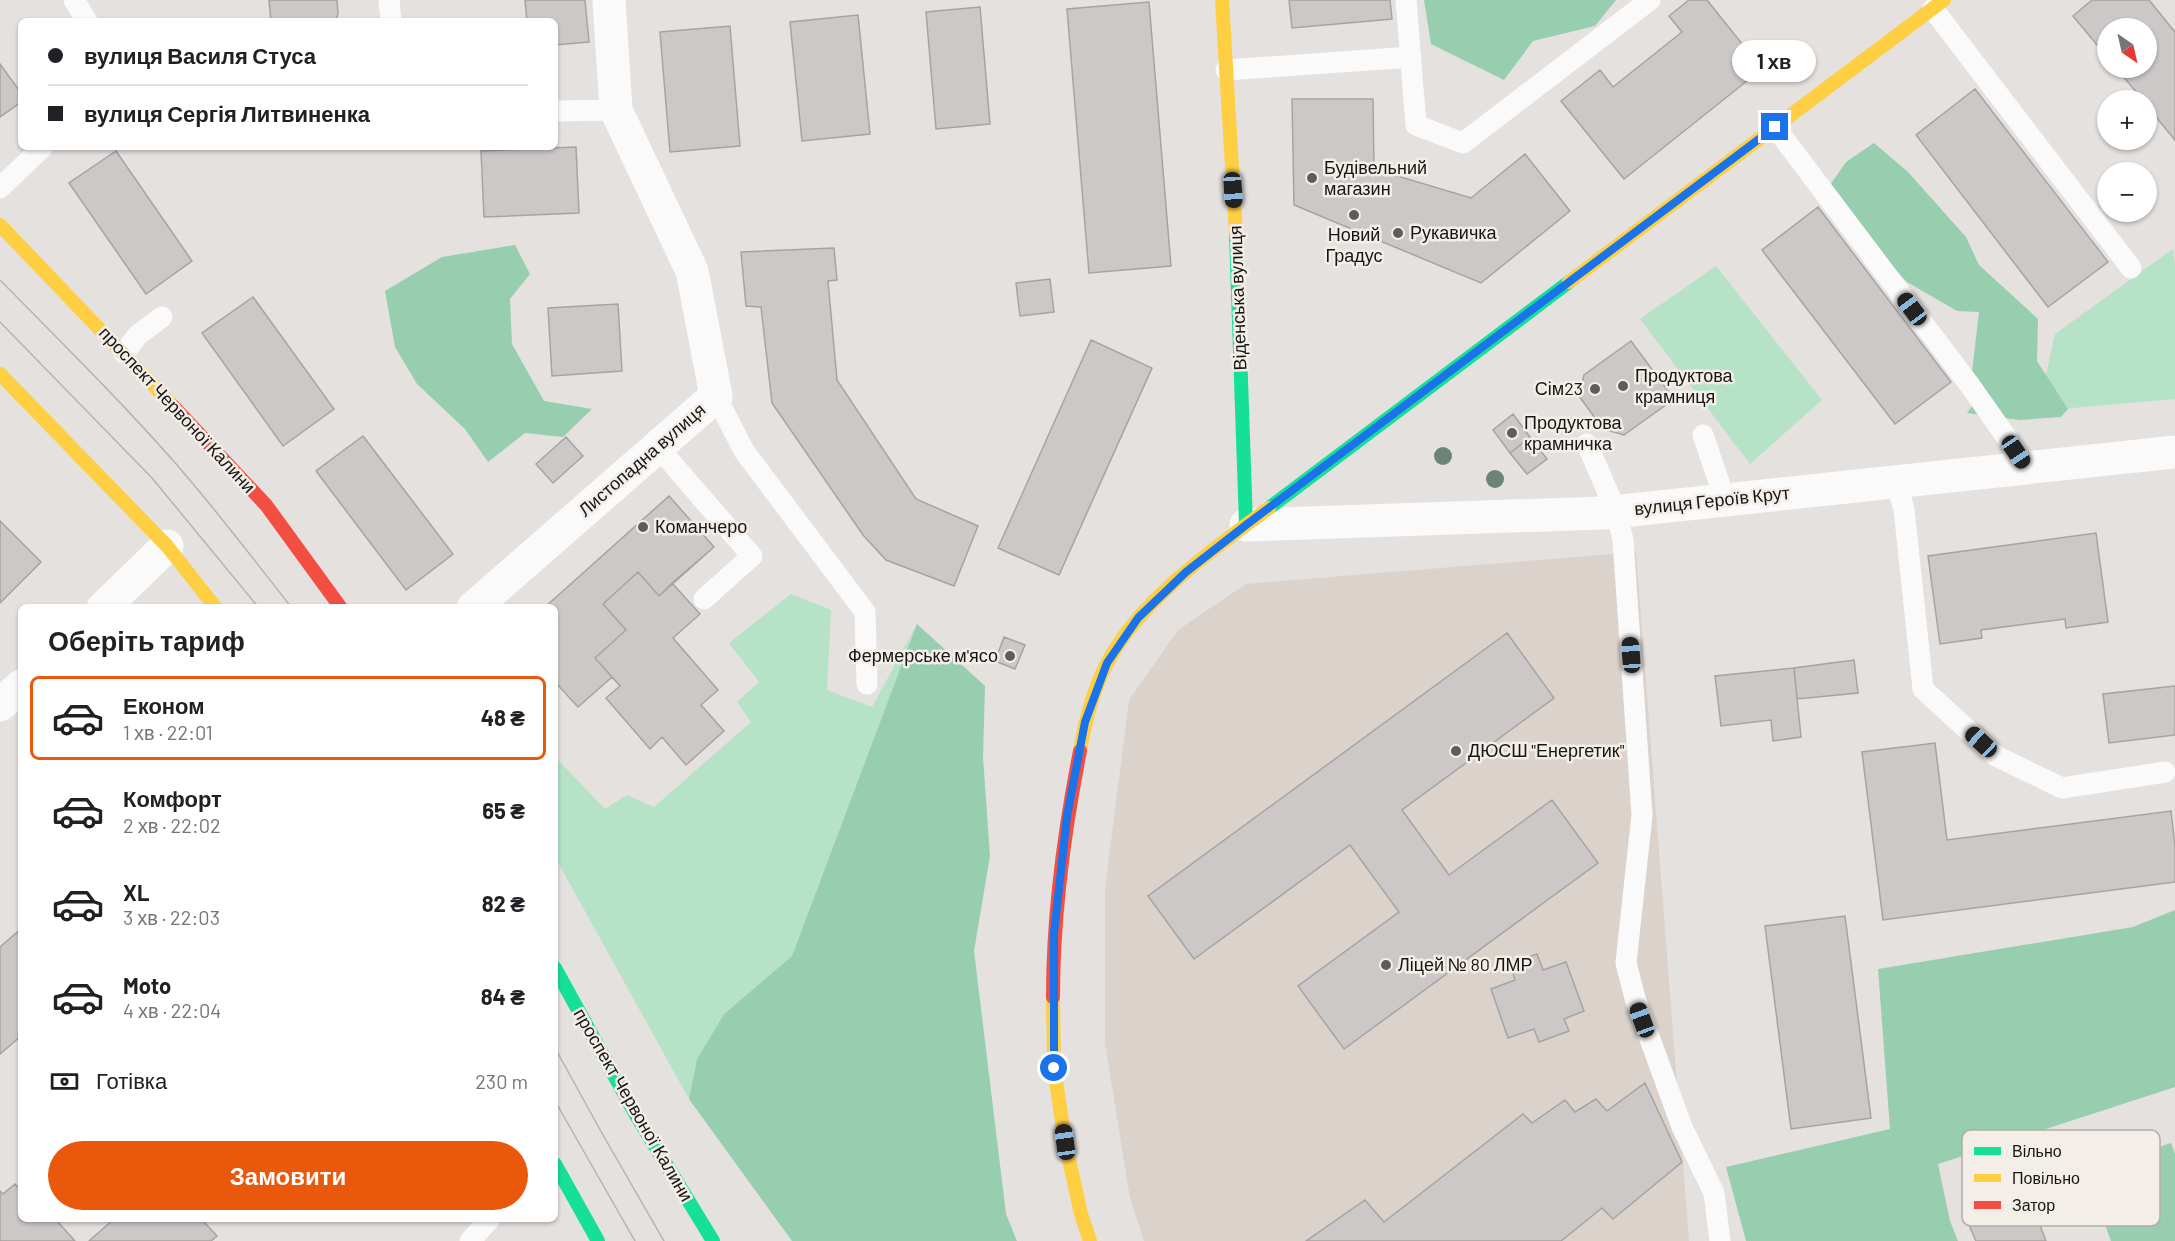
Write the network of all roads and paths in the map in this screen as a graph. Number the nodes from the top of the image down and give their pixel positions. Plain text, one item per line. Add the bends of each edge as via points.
1 (74, 0) edge
2 (388, 0) edge
3 (609, 0) edge
4 (1222, 0) edge
5 (1406, 0) edge
6 (1650, 0) edge
7 (1939, 4) edge
8 (85, 18) edge
9 (391, 18) edge
10 (1411, 57) junction
11 (1226, 70) junction
12 (616, 110) junction
13 (558, 111) edge
14 (1775, 127) junction
15 (40, 150) edge
16 (0, 188) edge
17 (0, 225) edge
18 (2132, 268) dead end
19 (162, 317) dead end
20 (124, 353) junction
21 (0, 374) edge
22 (716, 396) junction
23 (1703, 435) dead end
24 (1587, 444) dead end
25 (657, 446) junction
26 (2175, 452) edge
27 (2028, 468) junction
28 (1896, 483) junction
29 (1725, 500) junction
30 (1616, 511) junction
31 (1246, 525) junction
32 (167, 546) junction
33 (704, 599) dead end
34 (107, 604) edge
35 (213, 604) edge
36 (338, 604) edge
37 (478, 604) edge
38 (867, 684) dead end
39 (18, 689) edge
40 (0, 705) edge
41 (2165, 772) dead end
42 (558, 973) edge
43 (558, 1169) edge
44 (487, 1222) edge
45 (470, 1241) edge
46 (598, 1241) edge
47 (713, 1241) edge
48 (1090, 1241) edge
49 (1720, 1241) edge

1 - 8 lane
2 - 9 lane
3 - 12 street, Листопадна вулиця
4 - 11 street, Віденська вулиця
5 - 10 lane
6 - 10 lane via 1463,143 1416,125
7 - 14 street
7 - 18 lane
10 - 11 lane
11 - 31 street, Віденська вулиця
12 - 13 lane
12 - 22 street, Листопадна вулиця via 692,271
14 - 27 lane
14 - 31 street
15 - 16 lane
17 - 20 street, проспект Червоної Калини
19 - 20 lane via 138,335
20 - 36 street, проспект Червоної Калини via 266,505
21 - 32 street
22 - 25 street, Листопадна вулиця
22 - 38 lane via 744,451 865,612
23 - 29 lane
24 - 30 lane
25 - 33 lane via 752,556
25 - 37 street, Листопадна вулиця
26 - 27 street, вулиця Героїв Крут
27 - 28 street, вулиця Героїв Крут
28 - 29 street, вулиця Героїв Крут
28 - 41 lane via 1904,509 1923,689 1996,756 2062,788
29 - 30 street, вулиця Героїв Крут
30 - 31 street, вулиця Героїв Крут
30 - 49 lane via 1623,540 1642,815 1626,963 1682,1127 1714,1193
31 - 48 street via 1186,572 1138,618 1107,663 1085,722 1067,816 1054,933 1053,994 1054,1068 1081,1214
32 - 34 street
32 - 35 street
39 - 40 street
42 - 47 street, проспект Червоної Калини
43 - 46 street
44 - 45 lane

